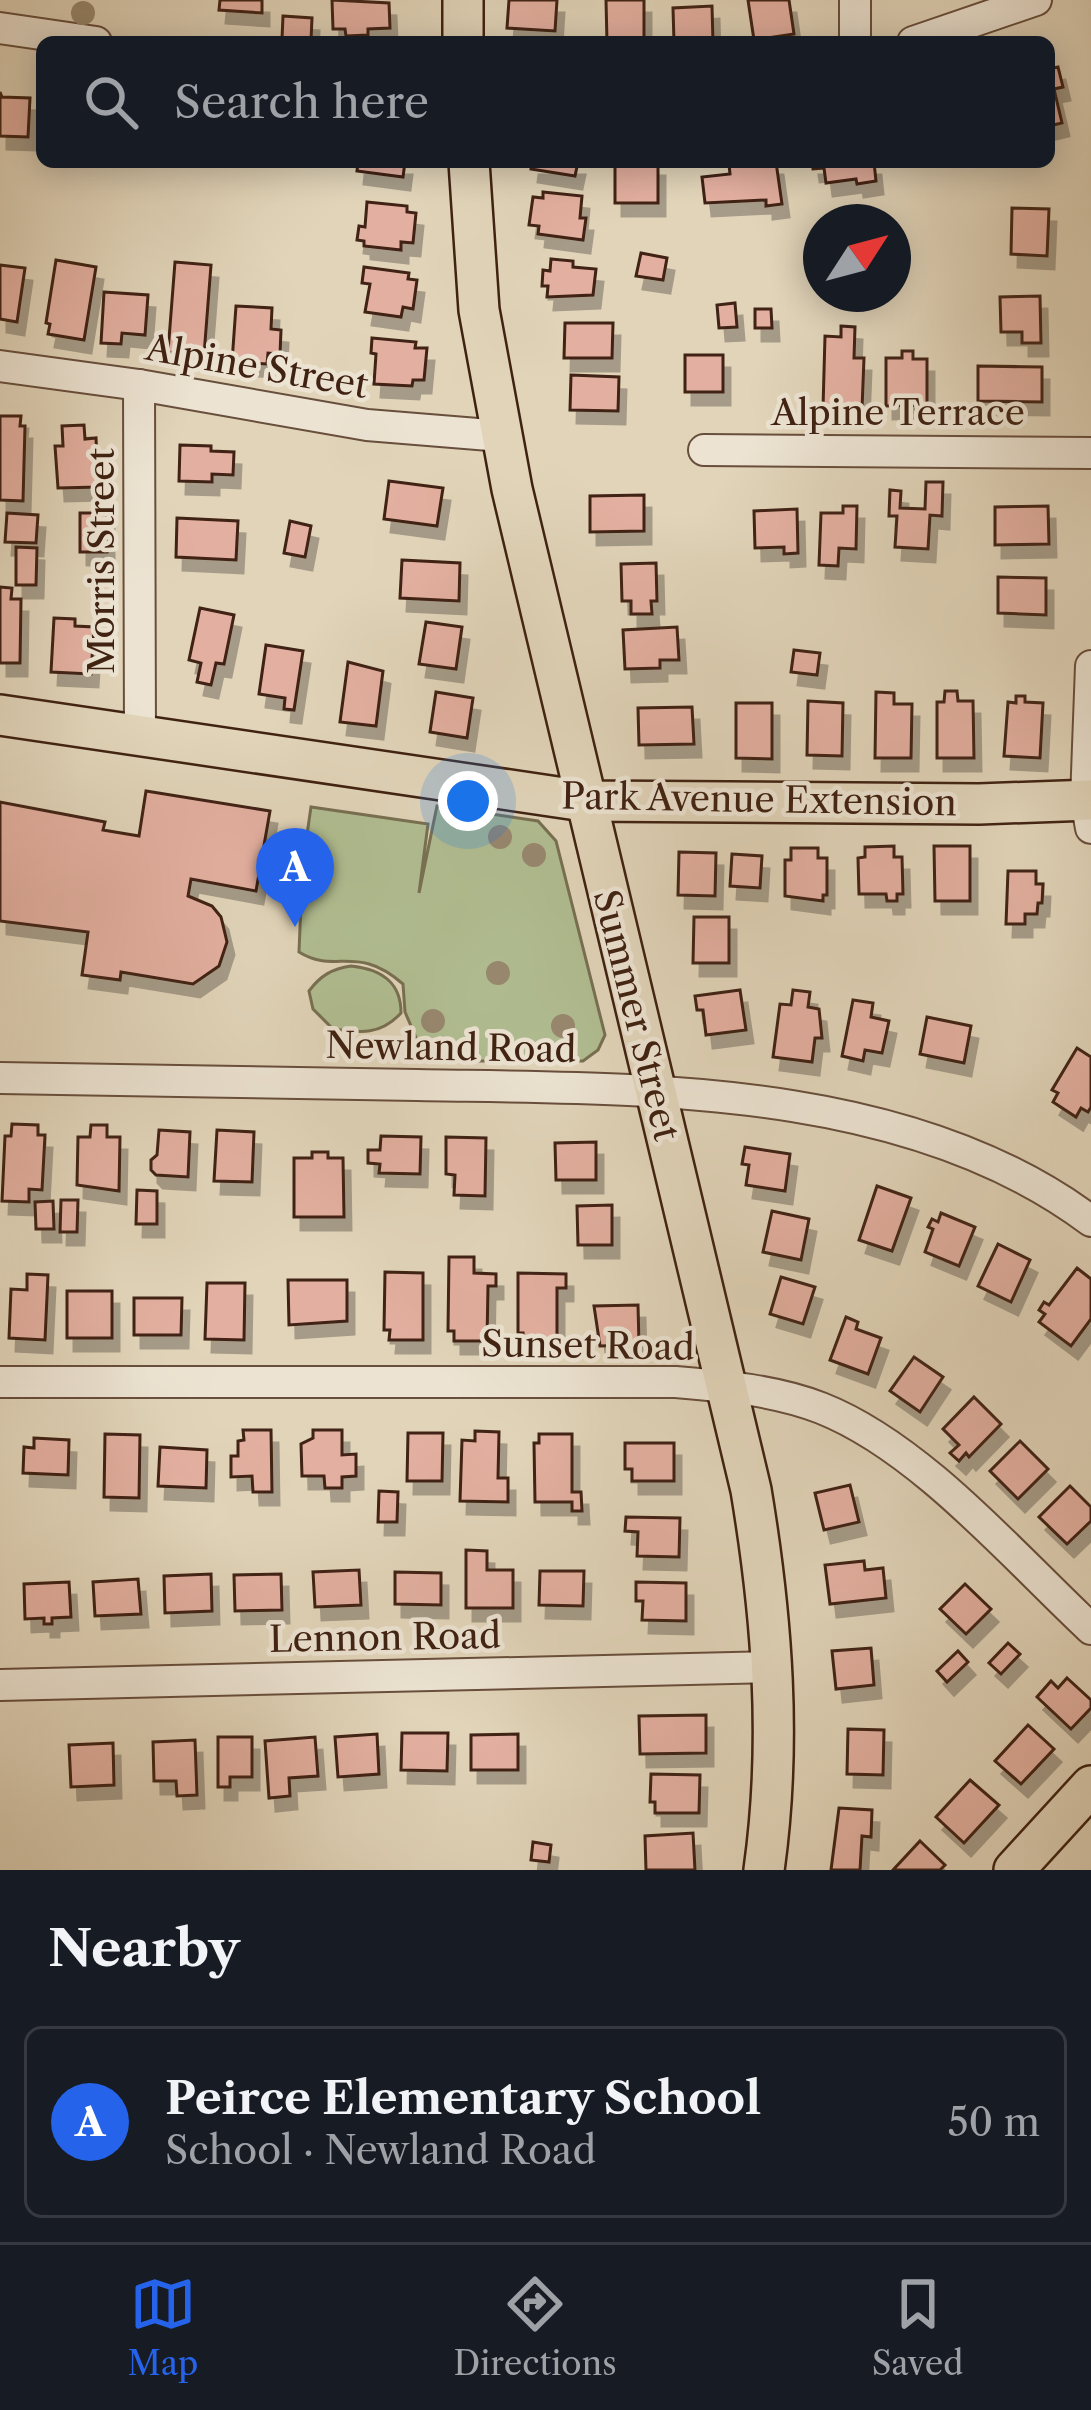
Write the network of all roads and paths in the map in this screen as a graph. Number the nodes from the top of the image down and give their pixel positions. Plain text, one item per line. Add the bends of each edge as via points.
1 (463, 0) edge
2 (855, 0) edge
3 (1036, 0) edge
4 (0, 28) edge
5 (55, 36) edge
6 (463, 36) edge
7 (855, 36) edge
8 (931, 36) edge
9 (469, 168) edge
10 (0, 365) edge
11 (139, 385) junction
12 (502, 436) junction
13 (704, 450) dead end
14 (1091, 453) edge
15 (1091, 666) edge
16 (0, 715) edge
17 (140, 736) junction
18 (584, 801) junction
19 (1089, 809) edge
20 (0, 1078) edge
21 (656, 1089) junction
22 (1091, 1221) edge
23 (0, 1382) edge
24 (728, 1386) junction
25 (1091, 1629) edge
26 (773, 1667) junction
27 (0, 1685) edge
28 (1091, 1786) edge
29 (764, 1870) edge
30 (1014, 1870) edge

1 - 6 main road
2 - 7 street
3 - 8 street
4 - 5 street
9 - 12 main road, Summer Street via 479,310
10 - 11 street, Alpine Street
11 - 12 street, Alpine Street via 367,425
11 - 17 street, Morris Street
12 - 18 main road, Summer Street
13 - 14 street, Alpine Terrace
15 - 19 street
16 - 17 main road, Park Avenue Extension
17 - 18 main road, Park Avenue Extension
18 - 19 main road, Park Avenue Extension
18 - 21 main road, Summer Street
20 - 21 street, Newland Road
21 - 22 street, Newland Road via 802,1106 895,1128 992,1165
21 - 24 main road, Summer Street
23 - 24 street, Sunset Road
24 - 25 street, Sunset Road via 818,1407 895,1449
24 - 26 main road, Summer Street via 761,1548
26 - 27 street, Lennon Road
26 - 29 main road, Summer Street
28 - 30 main road

